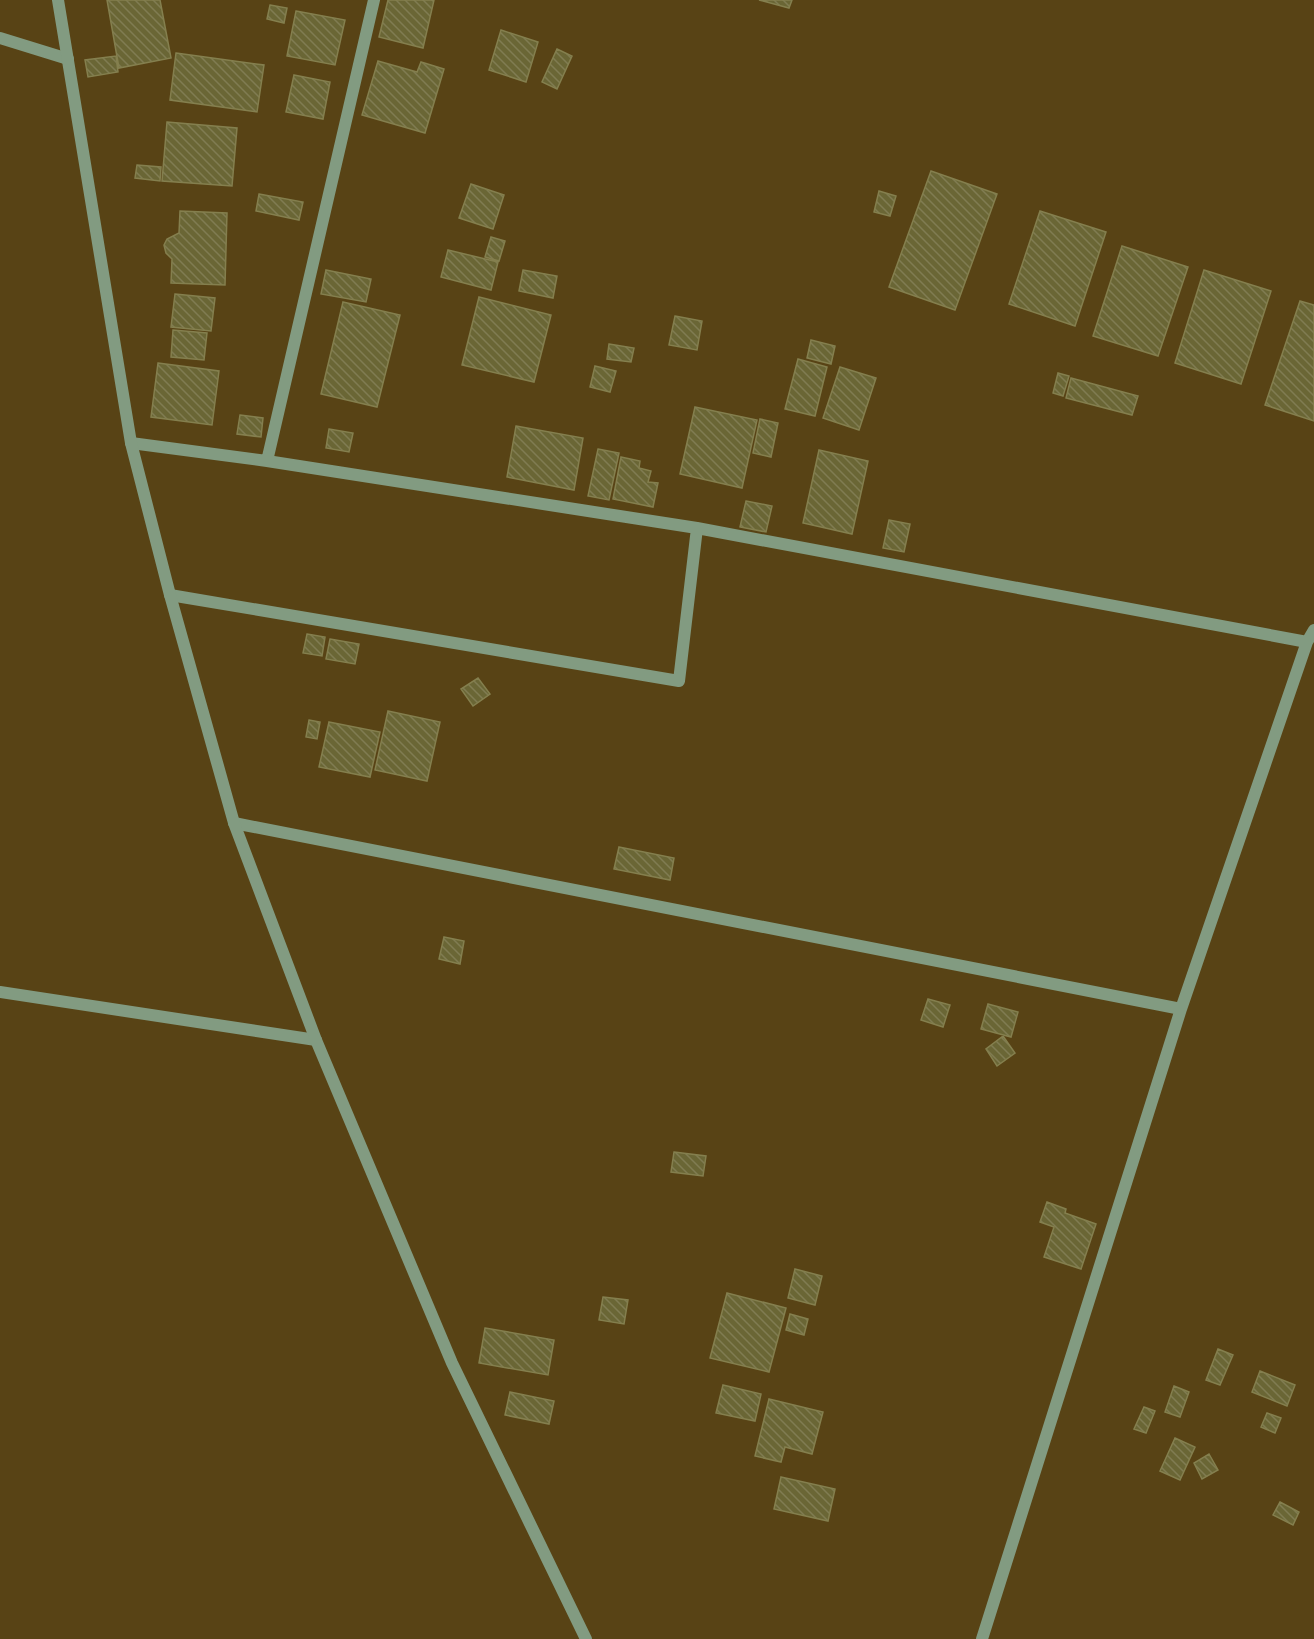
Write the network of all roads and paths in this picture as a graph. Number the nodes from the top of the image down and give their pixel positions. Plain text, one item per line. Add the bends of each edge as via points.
1 (58, 0) edge
2 (374, 0) edge
3 (0, 38) edge
4 (68, 59) junction
5 (131, 443) junction
6 (267, 461) junction
7 (697, 528) junction
8 (170, 596) junction
9 (1314, 630) edge
10 (1307, 642) junction
11 (234, 823) junction
12 (0, 992) edge
13 (1181, 1009) junction
14 (316, 1040) junction
15 (586, 1639) edge
16 (982, 1639) edge

1 - 4 street
2 - 6 street
3 - 4 street
4 - 5 street
5 - 6 street
5 - 8 street
6 - 7 street
7 - 8 street via 679,681
7 - 10 street
8 - 11 street
9 - 10 street
10 - 13 street
11 - 13 street
11 - 14 street
12 - 14 street
13 - 16 street
14 - 15 street via 452,1363

